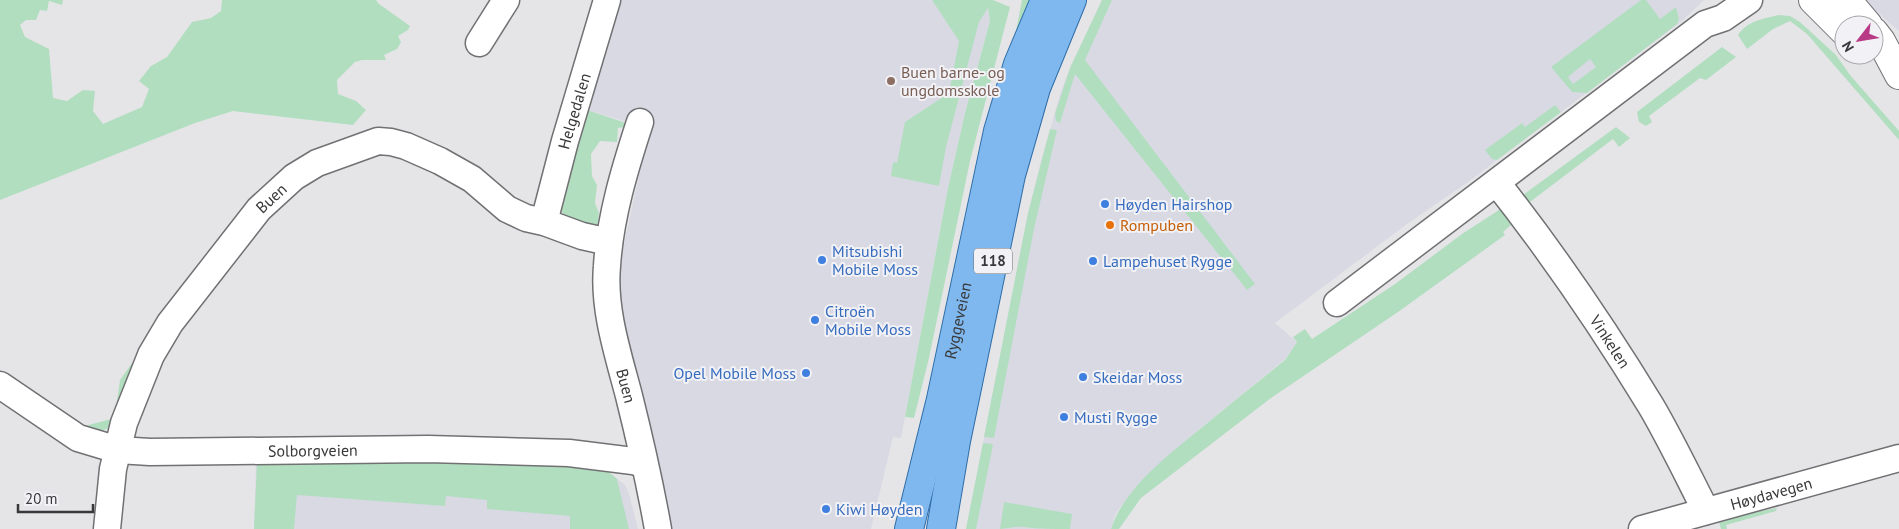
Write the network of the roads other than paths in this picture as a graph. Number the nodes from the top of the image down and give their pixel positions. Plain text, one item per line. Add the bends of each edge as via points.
1 (506, 0) edge
2 (607, 0) edge
3 (1045, 0) edge
4 (1072, 0) edge
5 (1714, 0) edge
6 (1749, 0) edge
7 (1813, 0) edge
8 (1847, 0) edge
9 (1860, 15) edge
10 (1834, 21) edge
11 (1705, 24) junction
12 (479, 43) dead end
13 (1884, 47) edge
14 (1879, 65) edge
15 (1899, 76) edge
16 (640, 122) dead end
17 (1497, 183) junction
18 (544, 222) junction
19 (609, 242) junction
20 (1337, 304) dead end
21 (0, 385) edge
22 (118, 450) junction
23 (647, 452) junction
24 (1899, 458) edge
25 (1706, 511) junction
26 (107, 529) edge
27 (658, 529) edge
28 (909, 529) edge
29 (941, 529) edge
30 (1642, 529) edge

1 - 12 street
2 - 18 street, Helgedalen
3 - 28 main road, Ryggeveien / 118 via 1018,64 998,131 941,399
4 - 29 main road, Ryggeveien / 118 via 1036,88 1011,175
5 - 11 street
6 - 11 street via 1723,18
7 - 10 street
8 - 9 street
11 - 17 street
13 - 15 street
14 - 15 street
16 - 19 street, Buen
17 - 20 street
17 - 25 street, Vinkelen via 1602,330 1651,407
18 - 19 street, Buen
18 - 22 street, Buen via 507,209 472,179 440,161 391,142 378,141 317,163 294,177 259,209 170,323 139,384
19 - 23 street, Buen via 606,267 608,305 616,346
21 - 22 street, Solborgveien via 78,438
22 - 23 street, Solborgveien via 428,449 569,453 633,461
22 - 26 street, Buen
23 - 27 street, Buen via 658,493
24 - 25 street, Høydavegen
25 - 30 street, Høydavegen

